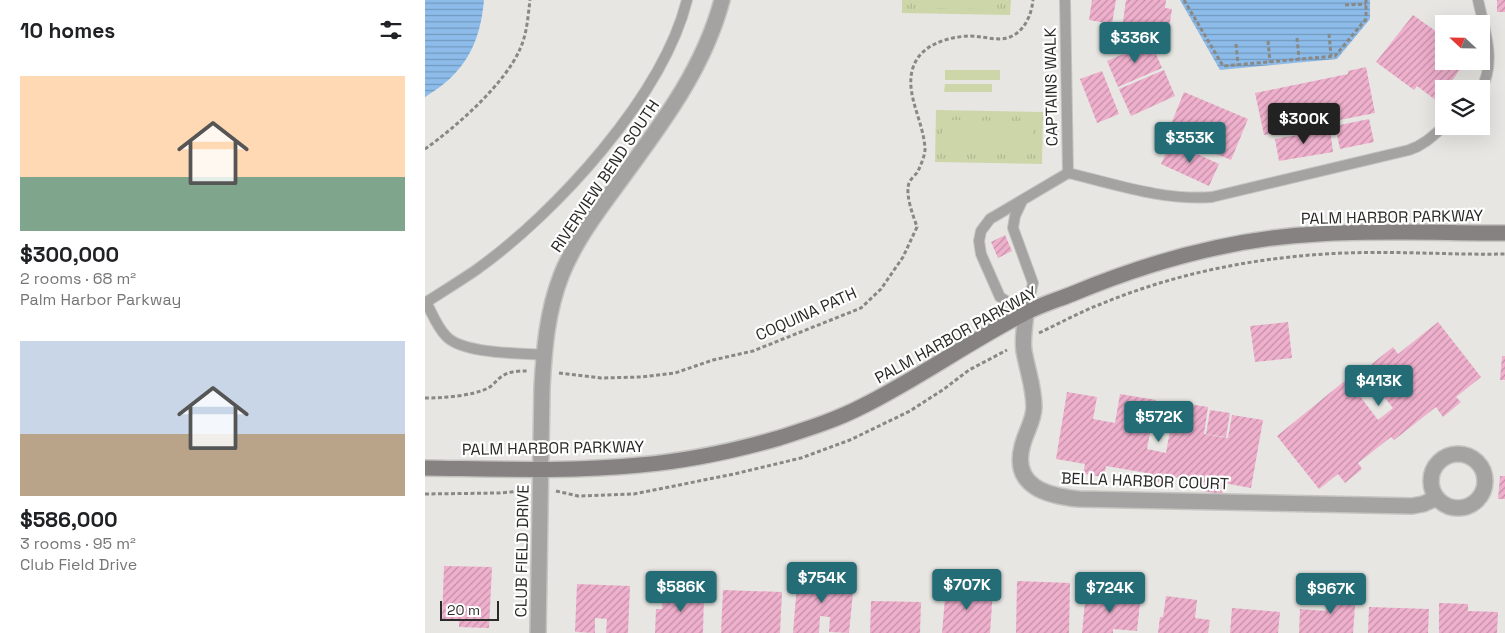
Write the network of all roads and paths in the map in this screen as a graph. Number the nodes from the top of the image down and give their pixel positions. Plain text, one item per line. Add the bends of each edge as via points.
1 (530, 0) edge
2 (687, 0) edge
3 (722, 0) edge
4 (1033, 0) edge
5 (1065, 0) edge
6 (1184, 0) edge
7 (1478, 0) edge
8 (1366, 2) edge
9 (1345, 4) dead end
10 (1329, 34) dead end
11 (1297, 38) dead end
12 (1268, 41) dead end
13 (1236, 44) dead end
14 (1331, 56) junction
15 (1299, 59) junction
16 (1270, 62) junction
17 (1238, 65) junction
18 (1486, 80) edge
19 (1435, 134) edge
20 (425, 149) edge
21 (1068, 172) junction
22 (1022, 201) junction
23 (1505, 233) edge
24 (1505, 254) edge
25 (425, 303) edge
26 (1026, 312) junction
27 (1046, 330) dead end
28 (544, 355) junction
29 (531, 371) dead end
30 (555, 373) dead end
31 (425, 398) edge
32 (425, 468) edge
33 (541, 469) junction
34 (523, 491) dead end
35 (425, 494) edge
36 (1437, 498) dead end
37 (538, 633) edge

1 - 20 path via 524,38 512,63 468,113
2 - 25 lane via 660,66 624,122 592,161 523,232 477,269
3 - 28 street, RIVERVIEW BEND SOUTH via 713,29 690,78 568,260 552,307
4 - 30 path, COQUINA PATH via 1027,22 1015,35 1000,39 971,36 941,41 924,50 914,63 911,84 925,151 918,171 909,183 909,204 917,227 903,258 881,289 861,308 753,351 675,373 601,378
5 - 21 lane, CAPTAINS WALK
6 - 17 path via 1223,66
7 - 18 lane via 1489,61
8 - 9 path
8 - 14 path via 1366,19 1335,56
10 - 14 path
11 - 15 path
12 - 16 path
13 - 17 path
14 - 15 path
15 - 16 path
16 - 17 path
19 - 21 lane via 1409,150 1213,197 1161,195
21 - 22 lane
22 - 26 lane via 1013,228 1033,283
22 - 26 lane via 990,219 981,231 979,241 986,268 1000,296
23 - 26 street, PALM HARBOR PARKWAY via 1324,233 1248,242 1149,264
24 - 27 path via 1345,253 1257,262 1188,276 1130,293
25 - 28 lane via 446,336 461,346
26 - 33 street, PALM HARBOR PARKWAY via 862,407 815,426 741,448 676,460 642,465
26 - 36 street, BELLA HARBOR COURT via 1023,350 1034,409 1021,449 1022,466 1030,484 1044,493 1079,499 1412,506
28 - 33 street, RIVERVIEW BEND SOUTH
29 - 31 path via 511,372 488,388 469,393
32 - 33 street, PALM HARBOR PARKWAY
33 - 37 street, CLUB FIELD DRIVE
34 - 35 path

